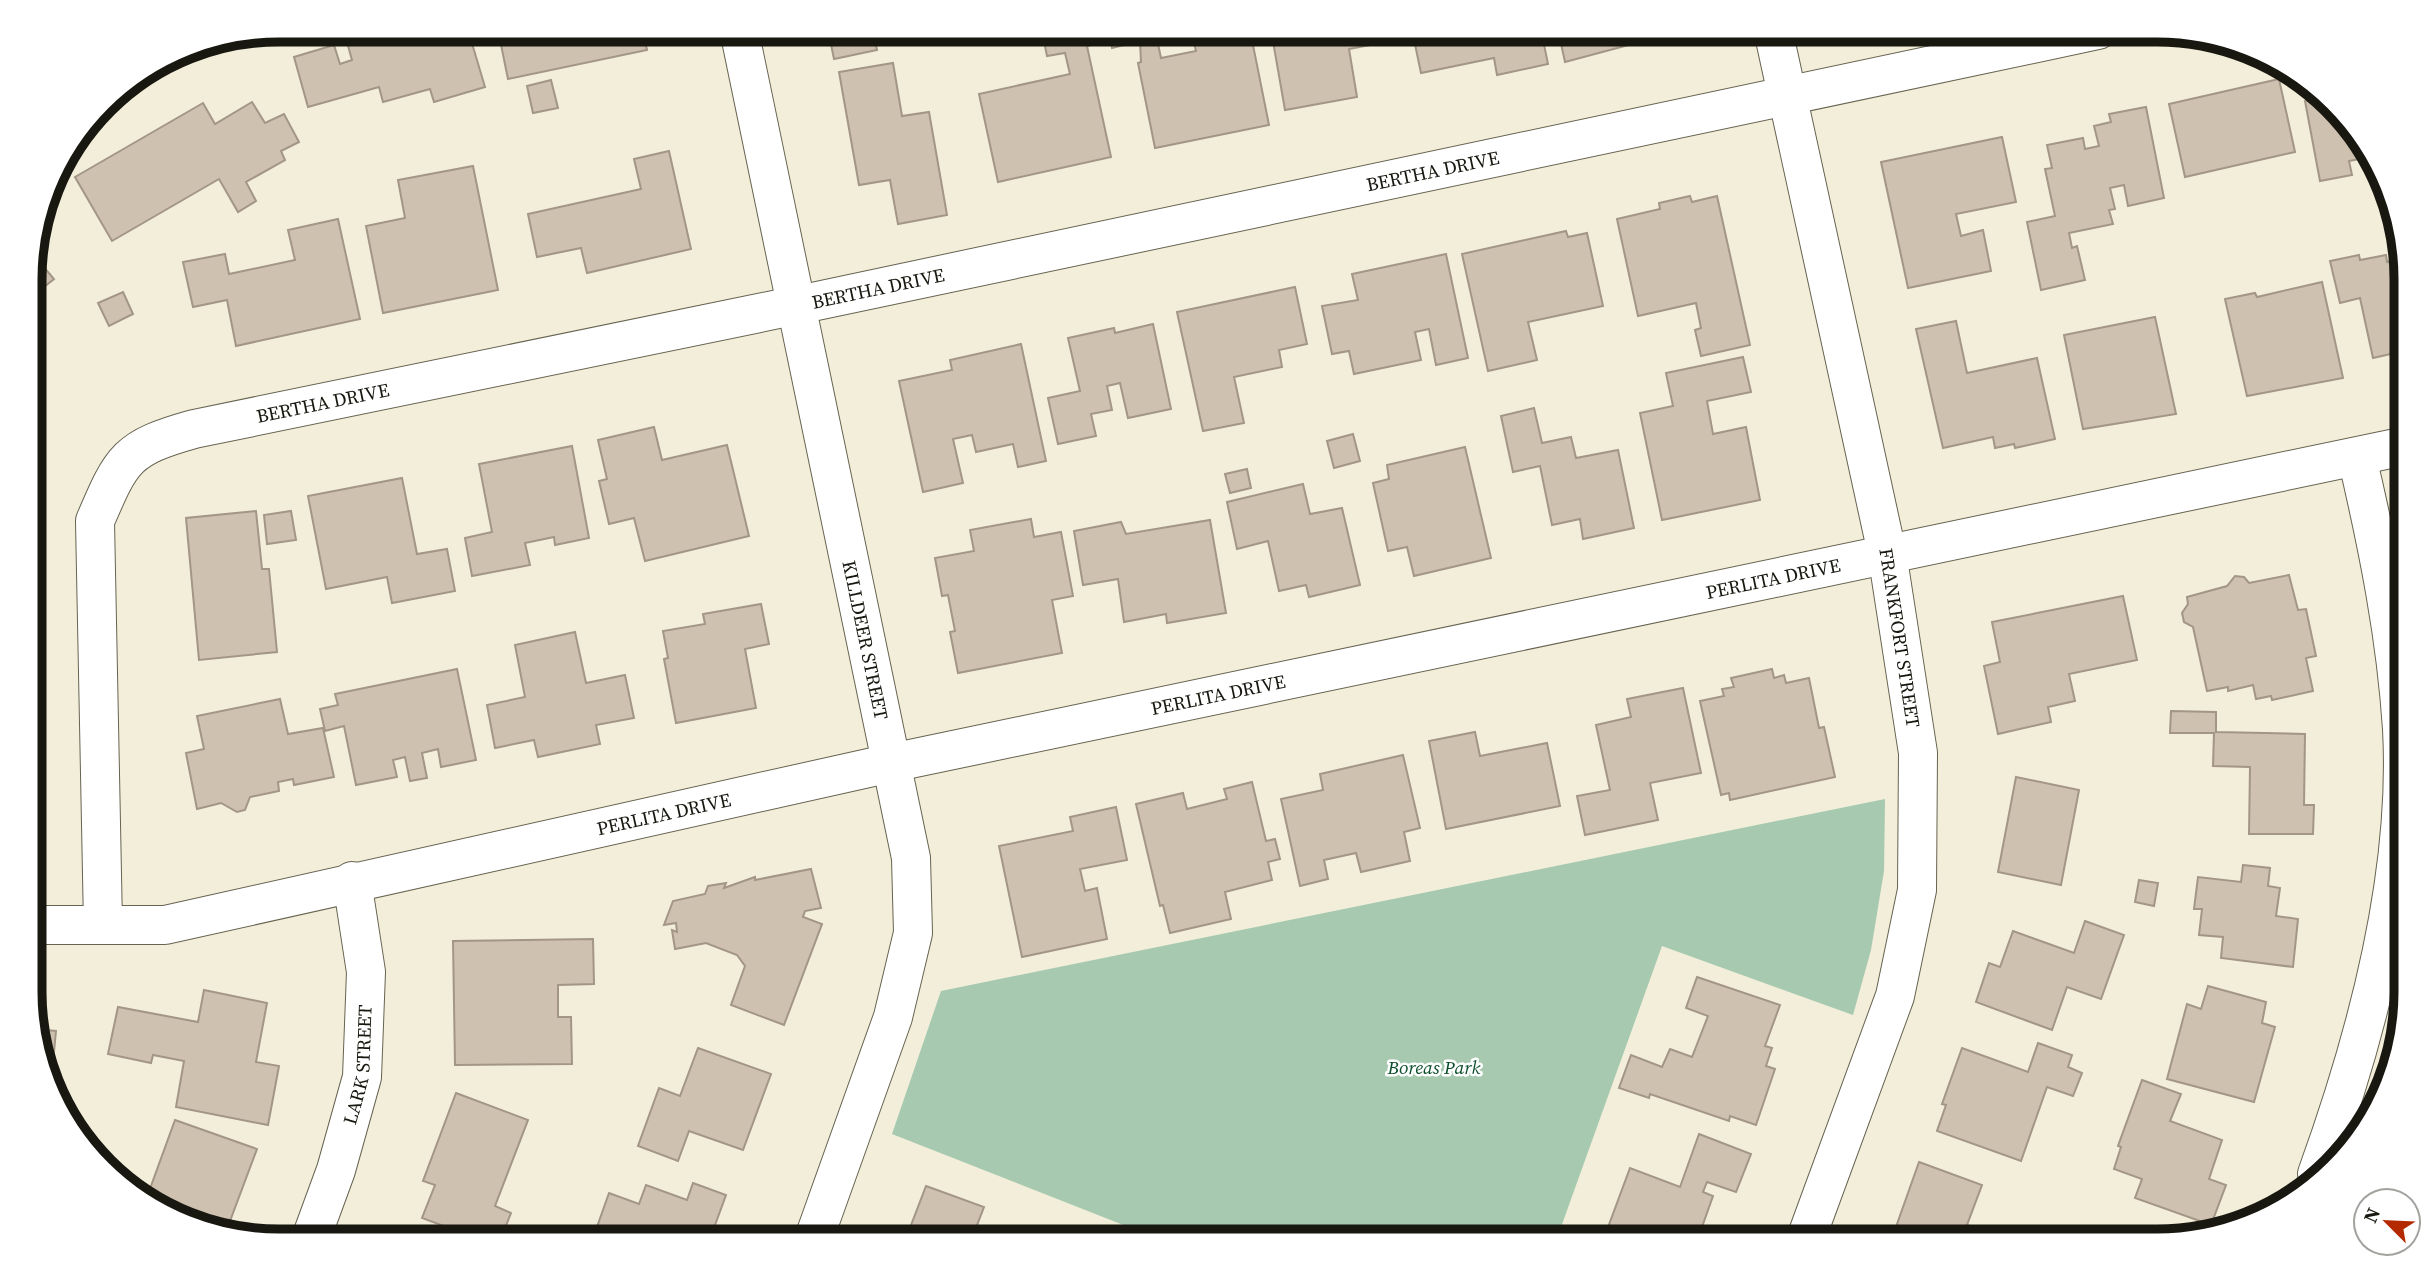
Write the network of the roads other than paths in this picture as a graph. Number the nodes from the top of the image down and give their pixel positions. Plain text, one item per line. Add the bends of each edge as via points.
1 (742, 42) edge
2 (1775, 42) edge
3 (2040, 42) edge
4 (1786, 94) junction
5 (798, 305) junction
6 (2394, 449) edge
7 (2357, 457) junction
8 (1887, 553) junction
9 (2394, 644) edge
10 (891, 763) junction
11 (2394, 858) edge
12 (352, 881) junction
13 (42, 925) edge
14 (103, 925) junction
15 (2322, 1161) edge
16 (1810, 1228) edge
17 (315, 1229) edge
18 (817, 1229) edge

1 - 5 street, KILLDEER STREET
2 - 4 street, FRANKFORT STREET
3 - 4 street, BERTHA DRIVE
4 - 5 street, BERTHA DRIVE
4 - 8 street, FRANKFORT STREET
5 - 10 street, KILLDEER STREET
5 - 14 street, BERTHA DRIVE via 194,429 141,447 122,465 95,521
6 - 7 street, PERLITA DRIVE
7 - 8 street, PERLITA DRIVE
7 - 9 street
8 - 10 street, PERLITA DRIVE
8 - 16 street, FRANKFORT STREET via 1918,753 1917,890 1895,996
10 - 12 street, PERLITA DRIVE
10 - 18 street, KILLDEER STREET via 911,858 913,933 893,1017
11 - 15 street via 2368,1014
12 - 14 street, PERLITA DRIVE via 165,925
12 - 17 street, LARK STREET via 366,972 362,1077 337,1170
13 - 14 street, PERLITA DRIVE

